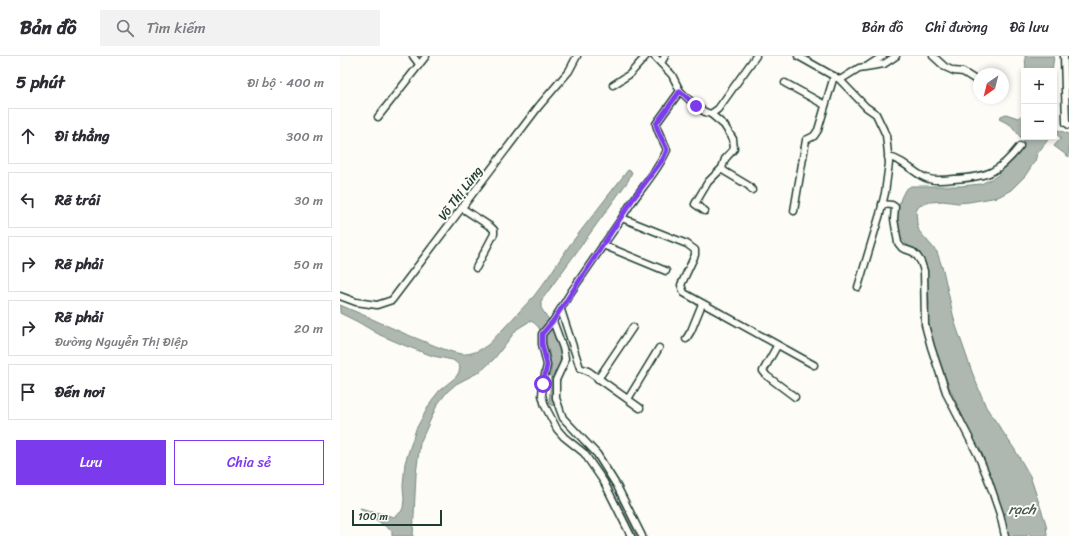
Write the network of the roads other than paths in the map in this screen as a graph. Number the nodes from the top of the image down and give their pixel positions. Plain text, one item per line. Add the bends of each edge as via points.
1 (413, 56) edge
2 (426, 56) edge
3 (577, 56) edge
4 (646, 56) edge
5 (654, 56) edge
6 (666, 56) edge
7 (756, 56) edge
8 (798, 56) edge
9 (882, 56) edge
10 (896, 56) edge
11 (933, 56) edge
12 (1064, 56) edge
13 (661, 63) junction
14 (419, 64) junction
15 (867, 67) junction
16 (837, 78) junction
17 (973, 78) edge
18 (785, 83) dead end
19 (613, 85) dead end
20 (680, 91) junction
21 (825, 105) junction
22 (711, 114) junction
23 (378, 117) dead end
24 (1069, 125) edge
25 (1020, 146) dead end
26 (888, 157) junction
27 (722, 168) junction
28 (752, 190) dead end
29 (882, 204) junction
30 (462, 208) junction
31 (705, 211) dead end
32 (794, 211) dead end
33 (622, 218) junction
34 (603, 245) junction
35 (476, 268) dead end
36 (666, 271) dead end
37 (858, 287) dead end
38 (340, 296) edge
39 (702, 304) junction
40 (561, 310) junction
41 (553, 322) junction
42 (633, 326) dead end
43 (686, 339) dead end
44 (777, 346) junction
45 (659, 348) dead end
46 (814, 365) dead end
47 (598, 379) junction
48 (795, 397) dead end
49 (628, 399) junction
50 (640, 408) dead end
51 (631, 536) edge
52 (642, 536) edge
53 (1005, 536) edge

1 - 14 street
2 - 14 street
3 - 30 street, Võ Thị Lùng via 569,71 539,106
4 - 19 street via 630,74
5 - 13 street
6 - 13 street
7 - 22 street via 718,109
8 - 16 street
9 - 15 street
10 - 15 street via 884,64
11 - 17 street via 945,67
12 - 24 street via 1066,123
13 - 20 street via 672,75
14 - 23 street
15 - 16 street
16 - 21 street
16 - 26 street via 876,114 886,135
18 - 21 street
20 - 22 street via 696,106
20 - 33 street via 656,124 667,150
21 - 32 street via 818,130 814,136 806,140
22 - 27 street via 724,125 733,139 734,148 725,159
25 - 26 street via 994,171 971,178 929,179 908,165
26 - 29 street
27 - 28 street
27 - 31 street via 708,182 695,204
29 - 37 street
29 - 53 street via 895,207 898,243 902,248 913,252 921,262 924,271 925,325 928,336 947,395 988,479
30 - 35 street via 494,230
30 - 38 street, Võ Thị Lùng via 392,300 377,305 356,302
33 - 34 street
33 - 39 street via 695,250 681,288 684,293
34 - 36 street
34 - 40 street
39 - 43 street
39 - 44 street
40 - 41 street
40 - 47 street via 578,366
41 - 51 street via 542,334 547,365 542,395 545,406 557,429 584,453 604,482
41 - 52 street via 563,348 564,362 556,380 556,398 563,418 597,454 617,486
42 - 47 street
44 - 46 street
44 - 48 street via 763,371
45 - 49 street
47 - 49 street
49 - 50 street

